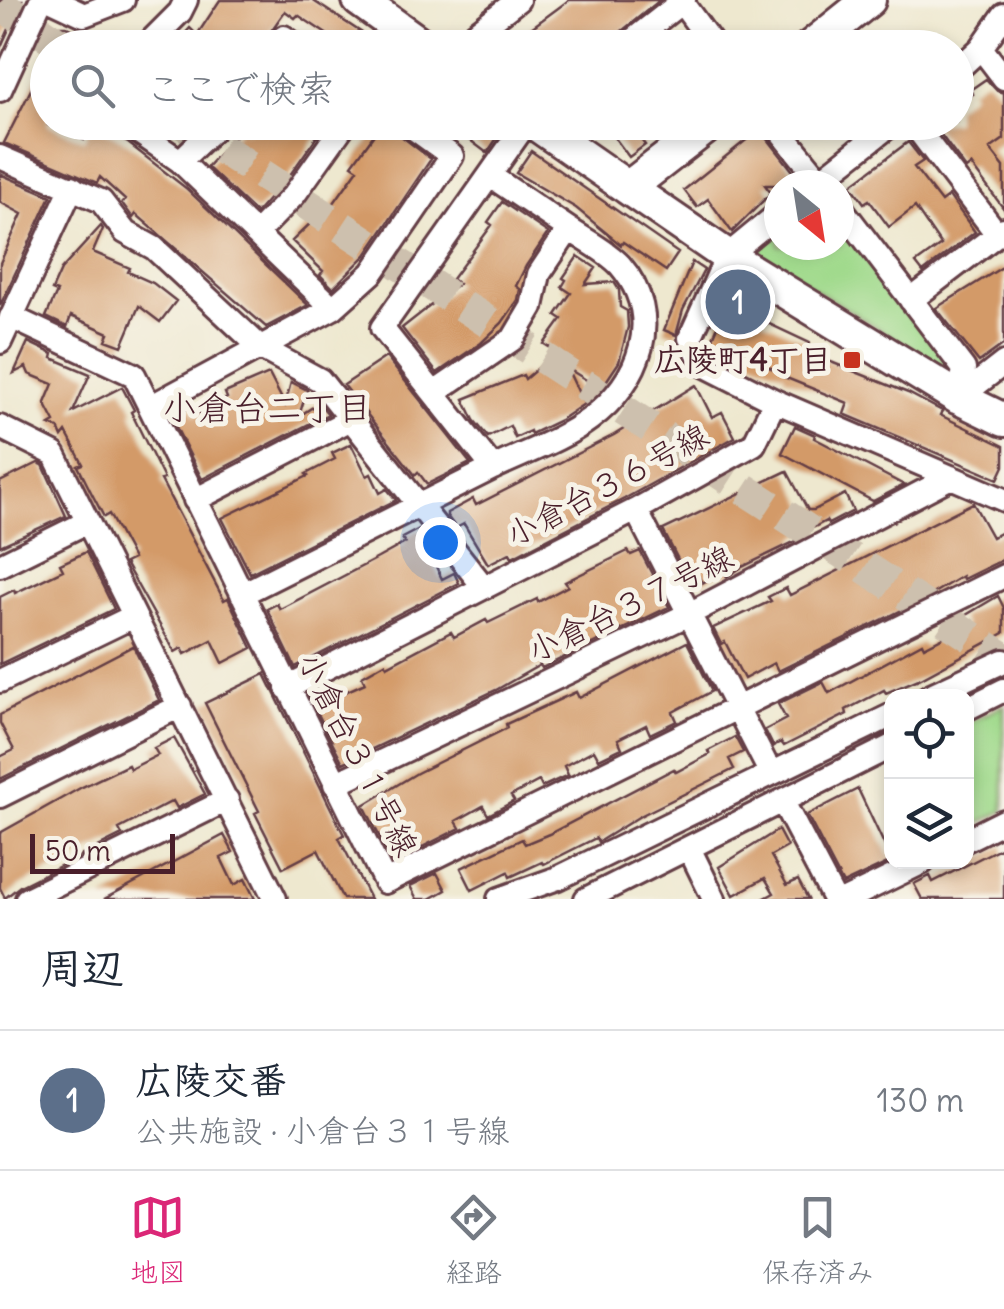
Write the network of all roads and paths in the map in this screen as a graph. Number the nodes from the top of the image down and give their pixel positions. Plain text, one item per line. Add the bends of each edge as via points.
1 (41, 0) edge
2 (52, 0) edge
3 (123, 0) edge
4 (186, 0) edge
5 (359, 0) edge
6 (869, 0) edge
7 (682, 1) edge
8 (510, 2) edge
9 (1004, 15) edge
10 (162, 30) edge
11 (401, 30) edge
12 (477, 30) edge
13 (645, 30) edge
14 (702, 30) edge
15 (832, 30) edge
16 (981, 48) junction
17 (974, 54) edge
18 (1004, 78) edge
19 (0, 90) edge
20 (150, 140) edge
21 (202, 140) edge
22 (333, 140) edge
23 (430, 140) edge
24 (518, 140) edge
25 (557, 140) edge
26 (690, 140) edge
27 (787, 140) edge
28 (872, 140) edge
29 (927, 140) edge
30 (0, 157) edge
31 (180, 161) junction
32 (809, 170) edge
33 (835, 170) edge
34 (492, 177) junction
35 (72, 187) junction
36 (628, 188) junction
37 (854, 225) edge
38 (764, 226) edge
39 (569, 230) junction
40 (1001, 231) edge
41 (256, 234) junction
42 (727, 256) junction
43 (912, 300) junction
44 (333, 308) junction
45 (11, 318) junction
46 (0, 342) edge
47 (260, 348) junction
48 (1004, 363) edge
49 (434, 393) junction
50 (959, 398) junction
51 (775, 400) junction
52 (150, 407) junction
53 (351, 418) junction
54 (1004, 420) edge
55 (0, 426) edge
56 (493, 468) junction
57 (951, 477) junction
58 (196, 500) junction
59 (1004, 500) edge
60 (420, 505) junction
61 (636, 510) junction
62 (87, 522) junction
63 (0, 565) edge
64 (1004, 576) edge
65 (483, 586) junction
66 (242, 594) junction
67 (689, 614) junction
68 (134, 616) junction
69 (1004, 661) edge
70 (0, 681) edge
71 (287, 688) junction
72 (944, 689) edge
73 (1004, 690) edge
74 (974, 705) edge
75 (180, 706) junction
76 (737, 710) junction
77 (884, 719) edge
78 (884, 750) edge
79 (770, 774) junction
80 (336, 784) junction
81 (0, 796) edge
82 (226, 800) junction
83 (783, 802) junction
84 (1004, 821) edge
85 (974, 836) edge
86 (689, 848) junction
87 (909, 869) edge
88 (273, 898) edge
89 (27, 899) edge
90 (499, 899) edge
91 (586, 899) edge
92 (714, 899) edge
93 (834, 899) edge
94 (847, 899) edge

1 - 19 street
2 - 3 street via 84,15
4 - 10 street
5 - 11 street
6 - 15 street
7 - 13 street
7 - 14 street
8 - 12 street
9 - 16 street
16 - 17 street
16 - 18 street
20 - 31 street
21 - 31 street
22 - 41 street
23 - 44 street via 452,156 372,273
24 - 34 street
25 - 36 street
26 - 36 street
27 - 32 street
28 - 33 street
29 - 40 street
30 - 35 street
31 - 41 street
34 - 39 street
34 - 49 street via 382,328
35 - 45 street
35 - 47 street via 101,201 125,232 154,248
36 - 42 street
37 - 43 street
38 - 42 street
39 - 49 street via 539,274 532,307 513,339
39 - 56 street via 618,262 638,291 640,358 624,388 589,420
40 - 43 street
41 - 44 street
42 - 50 street
42 - 51 street via 690,338 704,365
43 - 50 street via 964,369
44 - 47 street
45 - 46 street
45 - 52 street, 小倉台３１号線 via 134,375
47 - 52 street
47 - 53 street via 320,380
48 - 50 street
49 - 56 street
50 - 54 street
51 - 57 street
51 - 61 street, 小倉台３６号線 via 754,444
52 - 58 street, 小倉台３１号線
53 - 58 street
53 - 60 street
55 - 62 street via 54,454
56 - 60 street
57 - 59 street
57 - 67 street, 小倉台３７号線
58 - 66 street, 小倉台３１号線
60 - 65 street
60 - 66 street
61 - 65 street, 小倉台３６号線
61 - 67 street
62 - 63 street
62 - 68 street
64 - 76 street, 小倉台３１号線
65 - 71 street, 小倉台３６号線
66 - 71 street, 小倉台３１号線
67 - 76 street
67 - 80 street, 小倉台３７号線
68 - 70 street
68 - 75 street
69 - 72 street
71 - 80 street, 小倉台３１号線
73 - 74 street
75 - 81 street
75 - 82 street
76 - 79 street
76 - 80 street, 小倉台３１号線 via 385,882
77 - 79 street
78 - 83 street
79 - 90 street via 558,878
82 - 88 street
82 - 89 street
83 - 86 street
83 - 93 street
84 - 85 street
86 - 91 street
86 - 92 street
87 - 94 street

